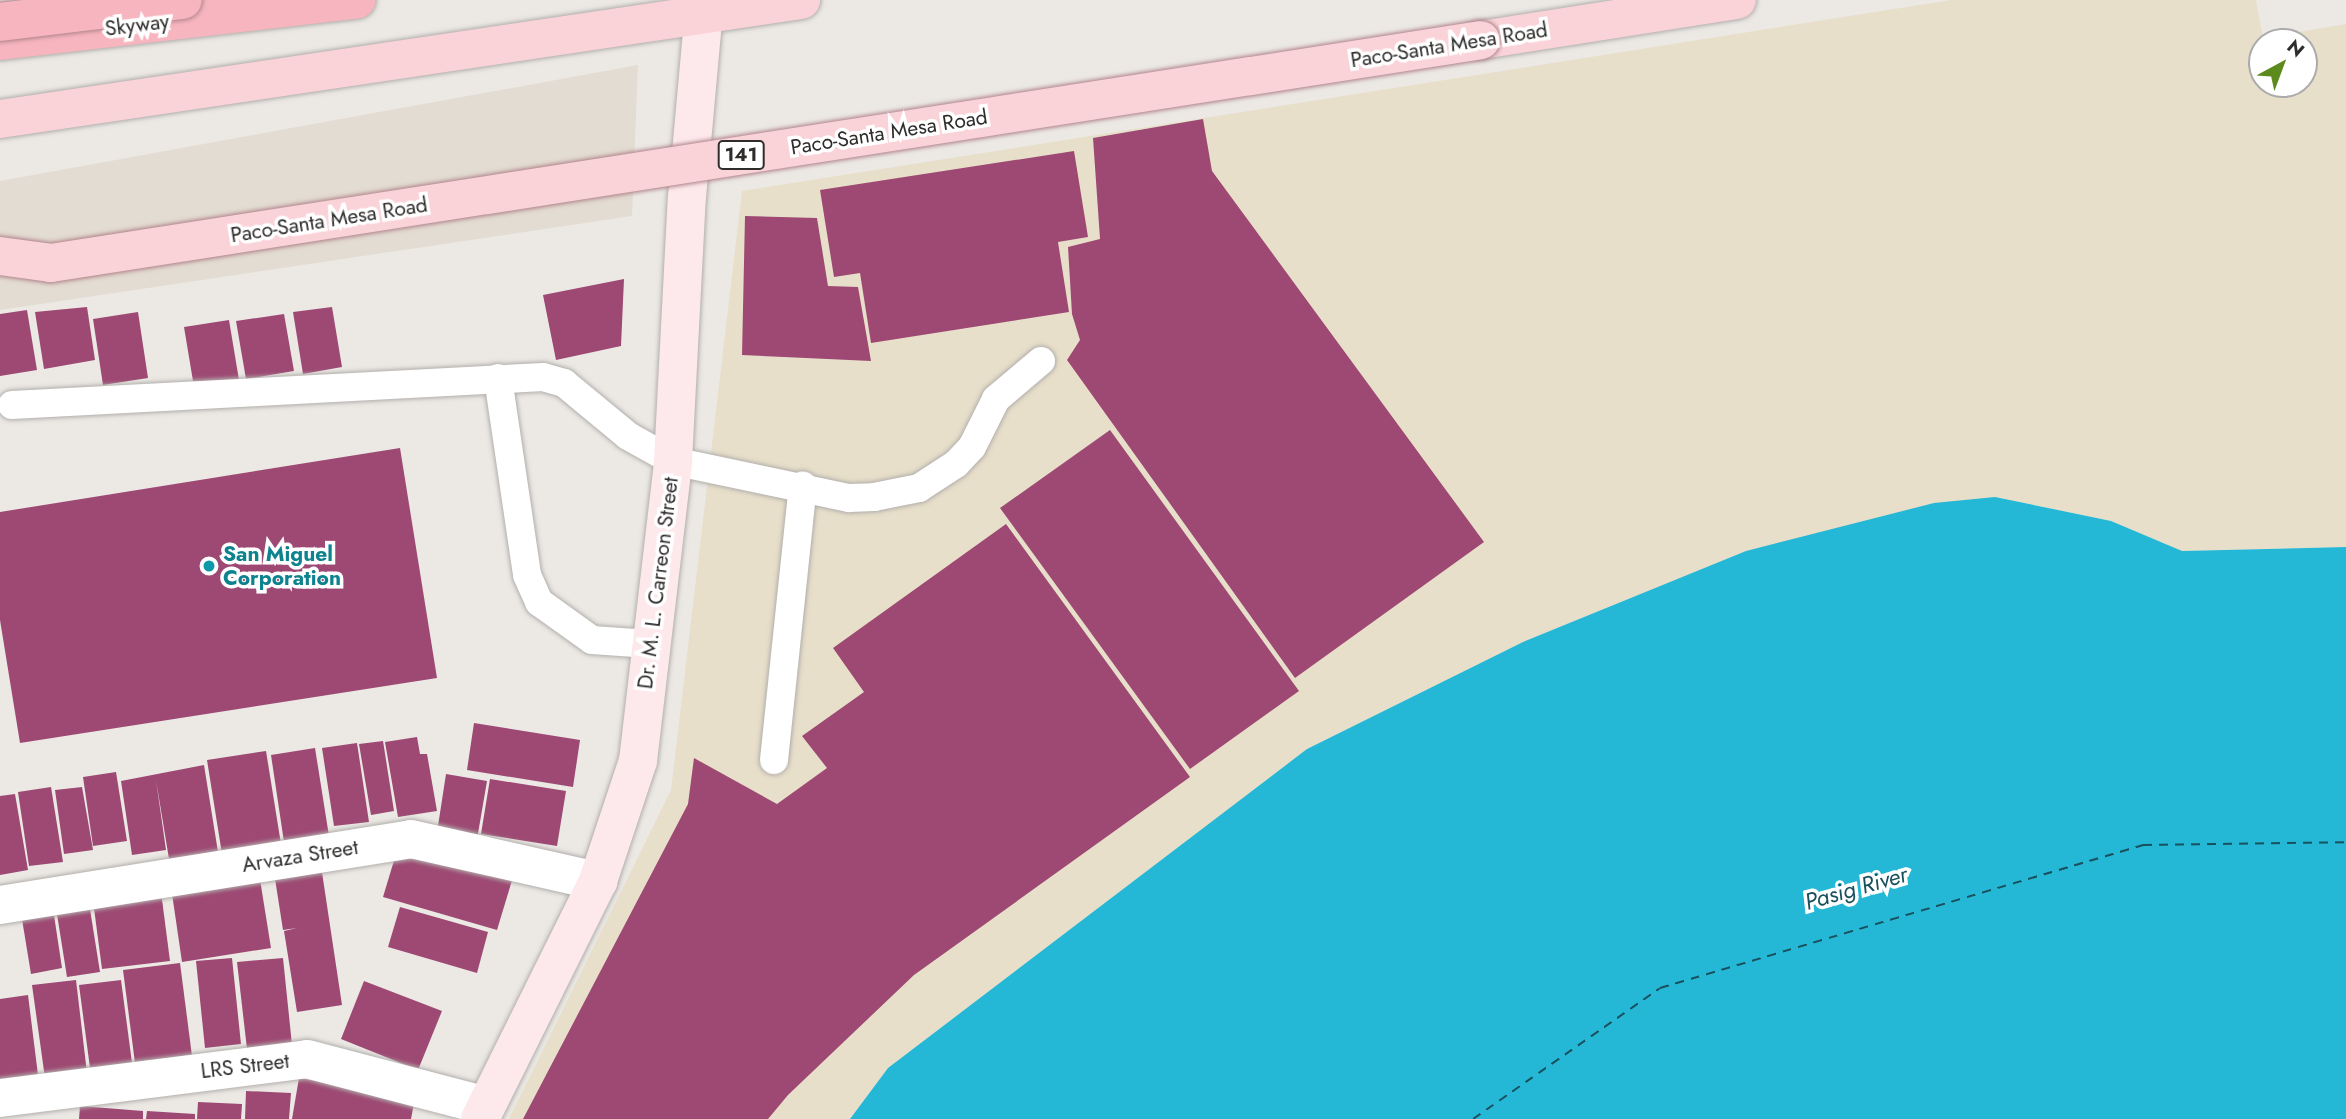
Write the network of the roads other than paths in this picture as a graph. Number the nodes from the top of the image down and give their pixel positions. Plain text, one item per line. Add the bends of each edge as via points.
1 (183, 0) edge
2 (238, 0) edge
3 (357, 0) edge
4 (802, 0) edge
5 (1737, 0) edge
6 (103, 2) edge
7 (704, 7) edge
8 (0, 22) edge
9 (0, 41) edge
10 (7, 119) edge
11 (0, 256) edge
12 (1041, 361) dead end
13 (498, 378) junction
14 (12, 405) dead end
15 (673, 461) junction
16 (803, 486) junction
17 (650, 644) junction
18 (774, 760) dead end
19 (598, 881) junction
20 (0, 905) edge
21 (0, 1098) edge
22 (483, 1113) edge

1 - 8 highway, Skyway, bridge
2 - 6 street via 144,19
3 - 9 highway, Skyway
4 - 7 main road
5 - 11 main road, Paco-Santa Mesa Road / 141, bridge via 51,263
7 - 10 main road
7 - 15 main road, Dr. M. L. Carreon Street via 687,197
12 - 16 lane via 996,399 972,447 956,464 919,488 849,498
13 - 14 lane
13 - 15 lane via 543,377 564,383 628,436
13 - 17 lane via 527,575 540,602 592,639
15 - 16 lane
15 - 17 main road, Dr. M. L. Carreon Street
16 - 18 lane
17 - 19 main road, Dr. M. L. Carreon Street via 638,761
19 - 20 street, Arvaza Street via 411,839
19 - 22 main road, Dr. M. L. Carreon Street
21 - 22 street, LRS Street via 307,1059

